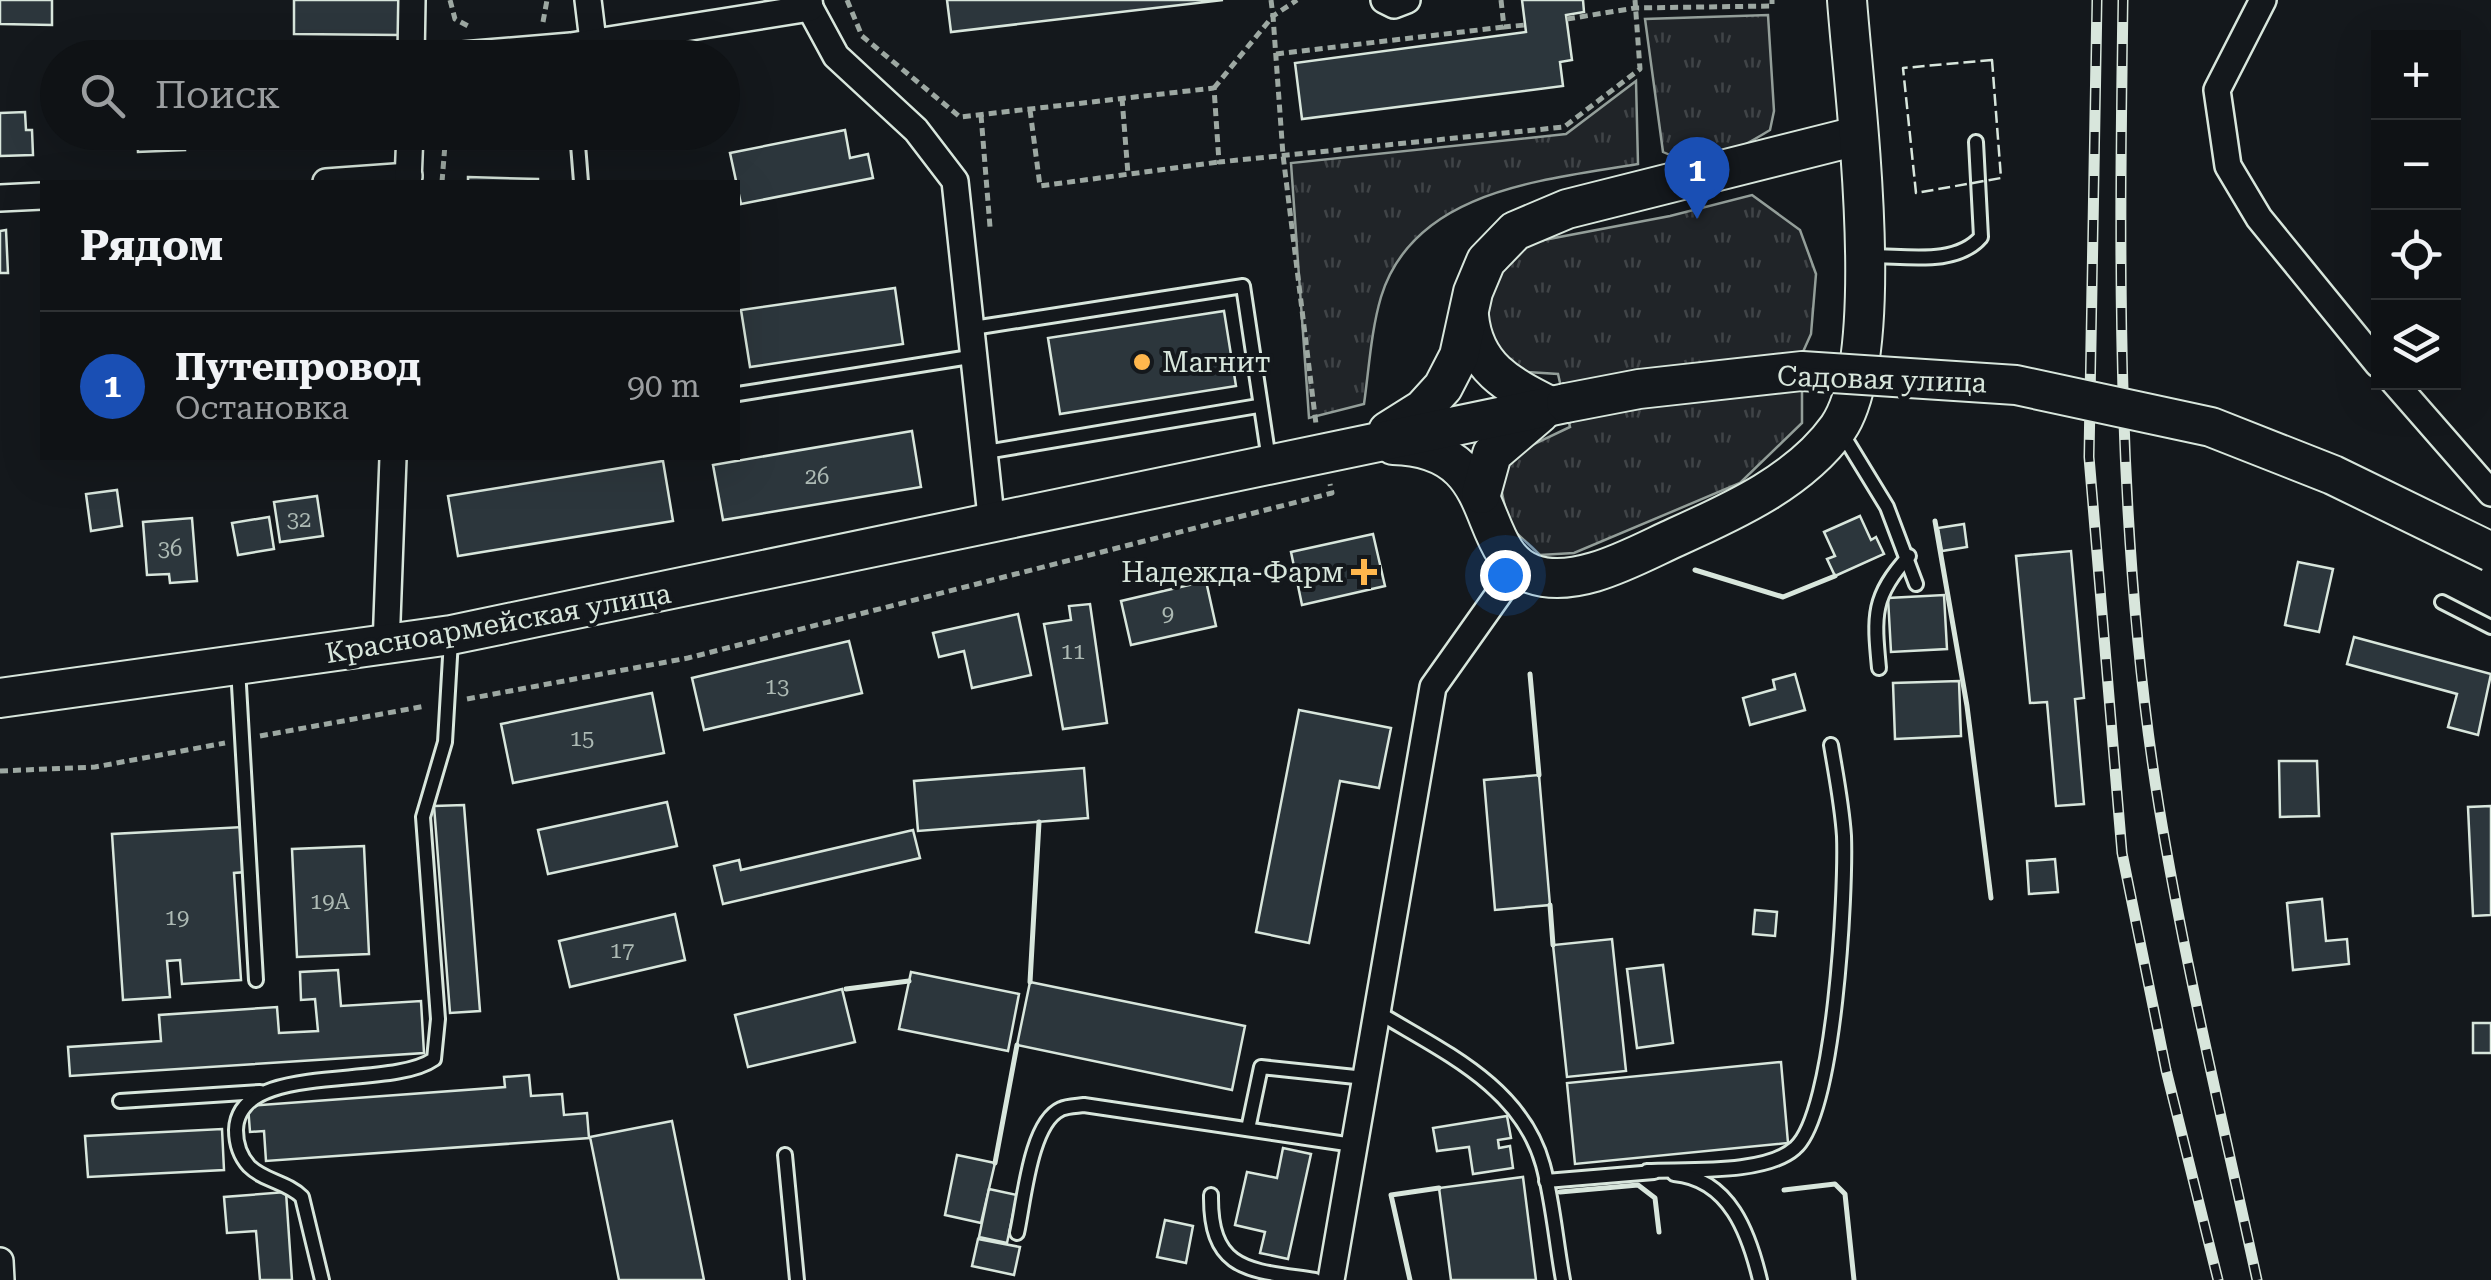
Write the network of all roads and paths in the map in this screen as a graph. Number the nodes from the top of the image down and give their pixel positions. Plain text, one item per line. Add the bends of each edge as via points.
1 (412, 0) edge
2 (588, 0) edge
3 (846, 0) edge
4 (1271, 0) edge
5 (1297, 0) edge
6 (1384, 0) edge
7 (1407, 0) edge
8 (1501, 0) edge
9 (1772, 0) edge
10 (1847, 0) edge
11 (2262, 0) edge
12 (810, 4) edge
13 (1635, 4) edge
14 (1273, 16) junction
15 (1567, 19) dead end
16 (1525, 24) dead end
17 (1504, 27) junction
18 (411, 40) edge
19 (580, 40) edge
20 (620, 40) edge
21 (1276, 54) junction
22 (1214, 88) junction
23 (1122, 98) junction
24 (1030, 109) junction
25 (1856, 136) junction
26 (1976, 142) dead end
27 (410, 150) edge
28 (445, 150) edge
29 (578, 150) edge
30 (1283, 156) junction
31 (1218, 162) junction
32 (1128, 174) junction
33 (409, 179) edge
34 (381, 180) edge
35 (442, 180) edge
36 (581, 180) edge
37 (40, 196) edge
38 (0, 198) edge
39 (1864, 256) junction
40 (1468, 314) junction
41 (973, 328) junction
42 (2371, 355) edge
43 (976, 356) junction
44 (2401, 390) edge
45 (740, 394) edge
46 (1558, 405) junction
47 (1258, 406) junction
48 (1838, 427) junction
49 (1364, 444) junction
50 (986, 452) junction
51 (1323, 452) junction
52 (394, 460) edge
53 (1260, 465) junction
54 (2491, 492) edge
55 (1482, 494) junction
56 (992, 526) junction
57 (2491, 552) edge
58 (1909, 556) junction
59 (1518, 567) junction
60 (1916, 584) dead end
61 (2442, 602) dead end
62 (2491, 627) edge
63 (451, 635) junction
64 (386, 646) junction
65 (238, 668) junction
66 (1878, 668) dead end
67 (0, 698) edge
68 (458, 700) dead end
69 (440, 704) dead end
70 (248, 739) dead end
71 (229, 742) dead end
72 (1832, 745) dead end
73 (0, 771) edge
74 (256, 980) dead end
75 (1376, 1011) junction
76 (1365, 1072) junction
77 (263, 1092) junction
78 (120, 1101) dead end
79 (1248, 1129) junction
80 (1353, 1145) junction
81 (785, 1155) dead end
82 (1647, 1171) junction
83 (1546, 1181) junction
84 (1211, 1195) dead end
85 (1017, 1233) dead end
86 (0, 1261) edge
87 (1, 1280) edge
88 (322, 1280) edge
89 (797, 1280) edge
90 (1315, 1280) edge
91 (1331, 1280) edge
92 (1563, 1280) edge
93 (1760, 1280) edge

1 - 18 street
2 - 19 street
3 - 24 path via 862,36 960,117
4 - 14 path
5 - 14 path
6 - 7 street
8 - 17 path
9 - 13 path via 1772,6
10 - 25 main road
11 - 42 street via 2217,90 2228,166 2259,218
12 - 20 street
12 - 41 street via 836,56 916,130 955,180
13 - 15 path
13 - 30 path via 1640,69 1564,127
14 - 21 path
14 - 22 path
16 - 17 path
17 - 21 path
21 - 30 path
22 - 23 path
22 - 31 path
23 - 24 path
23 - 32 path
24 - 32 path via 1040,186
25 - 39 main road
25 - 40 main road via 1540,218 1515,231 1486,262
26 - 39 lane via 1981,237 1969,251
27 - 33 street
28 - 35 path
29 - 36 lane
30 - 31 path
30 - 51 path via 1310,398
31 - 32 path
33 - 34 street
37 - 38 street
39 - 48 main road via 1856,392
40 - 46 main road via 1487,367
40 - 49 main road via 1459,356 1443,387 1423,409
41 - 43 street
41 - 47 lane via 1243,286
43 - 45 lane
43 - 50 street
44 - 54 street
46 - 49 main road, Садовая улица
46 - 55 main road via 1492,454
46 - 57 main road, Садовая улица, bridge via 1802,371 2016,385 2210,427 2333,475
47 - 50 lane
47 - 53 lane
48 - 58 lane
48 - 59 main road via 1782,481 1650,548 1584,574 1553,578
49 - 51 main road, Садовая улица
49 - 55 main road via 1434,452
50 - 56 street
51 - 53 main road, Садовая улица
51 - 68 path via 1332,494 688,658
52 - 64 street
53 - 56 main road, Красноармейская улица
55 - 59 main road via 1494,530
56 - 63 main road, Красноармейская улица
58 - 60 lane
58 - 66 lane via 1879,596
59 - 75 street via 1433,687
61 - 62 lane
63 - 64 main road, Красноармейская улица
63 - 77 lane via 445,742 423,817 438,1019 434,1060 401,1074
64 - 65 main road, Красноармейская улица
65 - 67 main road, Красноармейская улица
65 - 74 lane
69 - 70 path
71 - 73 path via 95,767
72 - 82 lane via 1844,834 1843,908 1823,1091 1808,1135 1770,1161
75 - 76 street
75 - 83 lane via 1508,1098 1531,1133
76 - 79 lane via 1261,1067
76 - 80 street
77 - 78 lane
77 - 88 lane via 238,1115 240,1152 250,1166 302,1198
79 - 80 lane
79 - 85 lane via 1084,1105 1060,1110 1036,1141
80 - 91 street
81 - 89 lane
82 - 83 lane
82 - 93 lane via 1682,1175 1723,1199 1750,1238
83 - 92 lane
84 - 90 lane via 1210,1229 1233,1262
86 - 87 street

